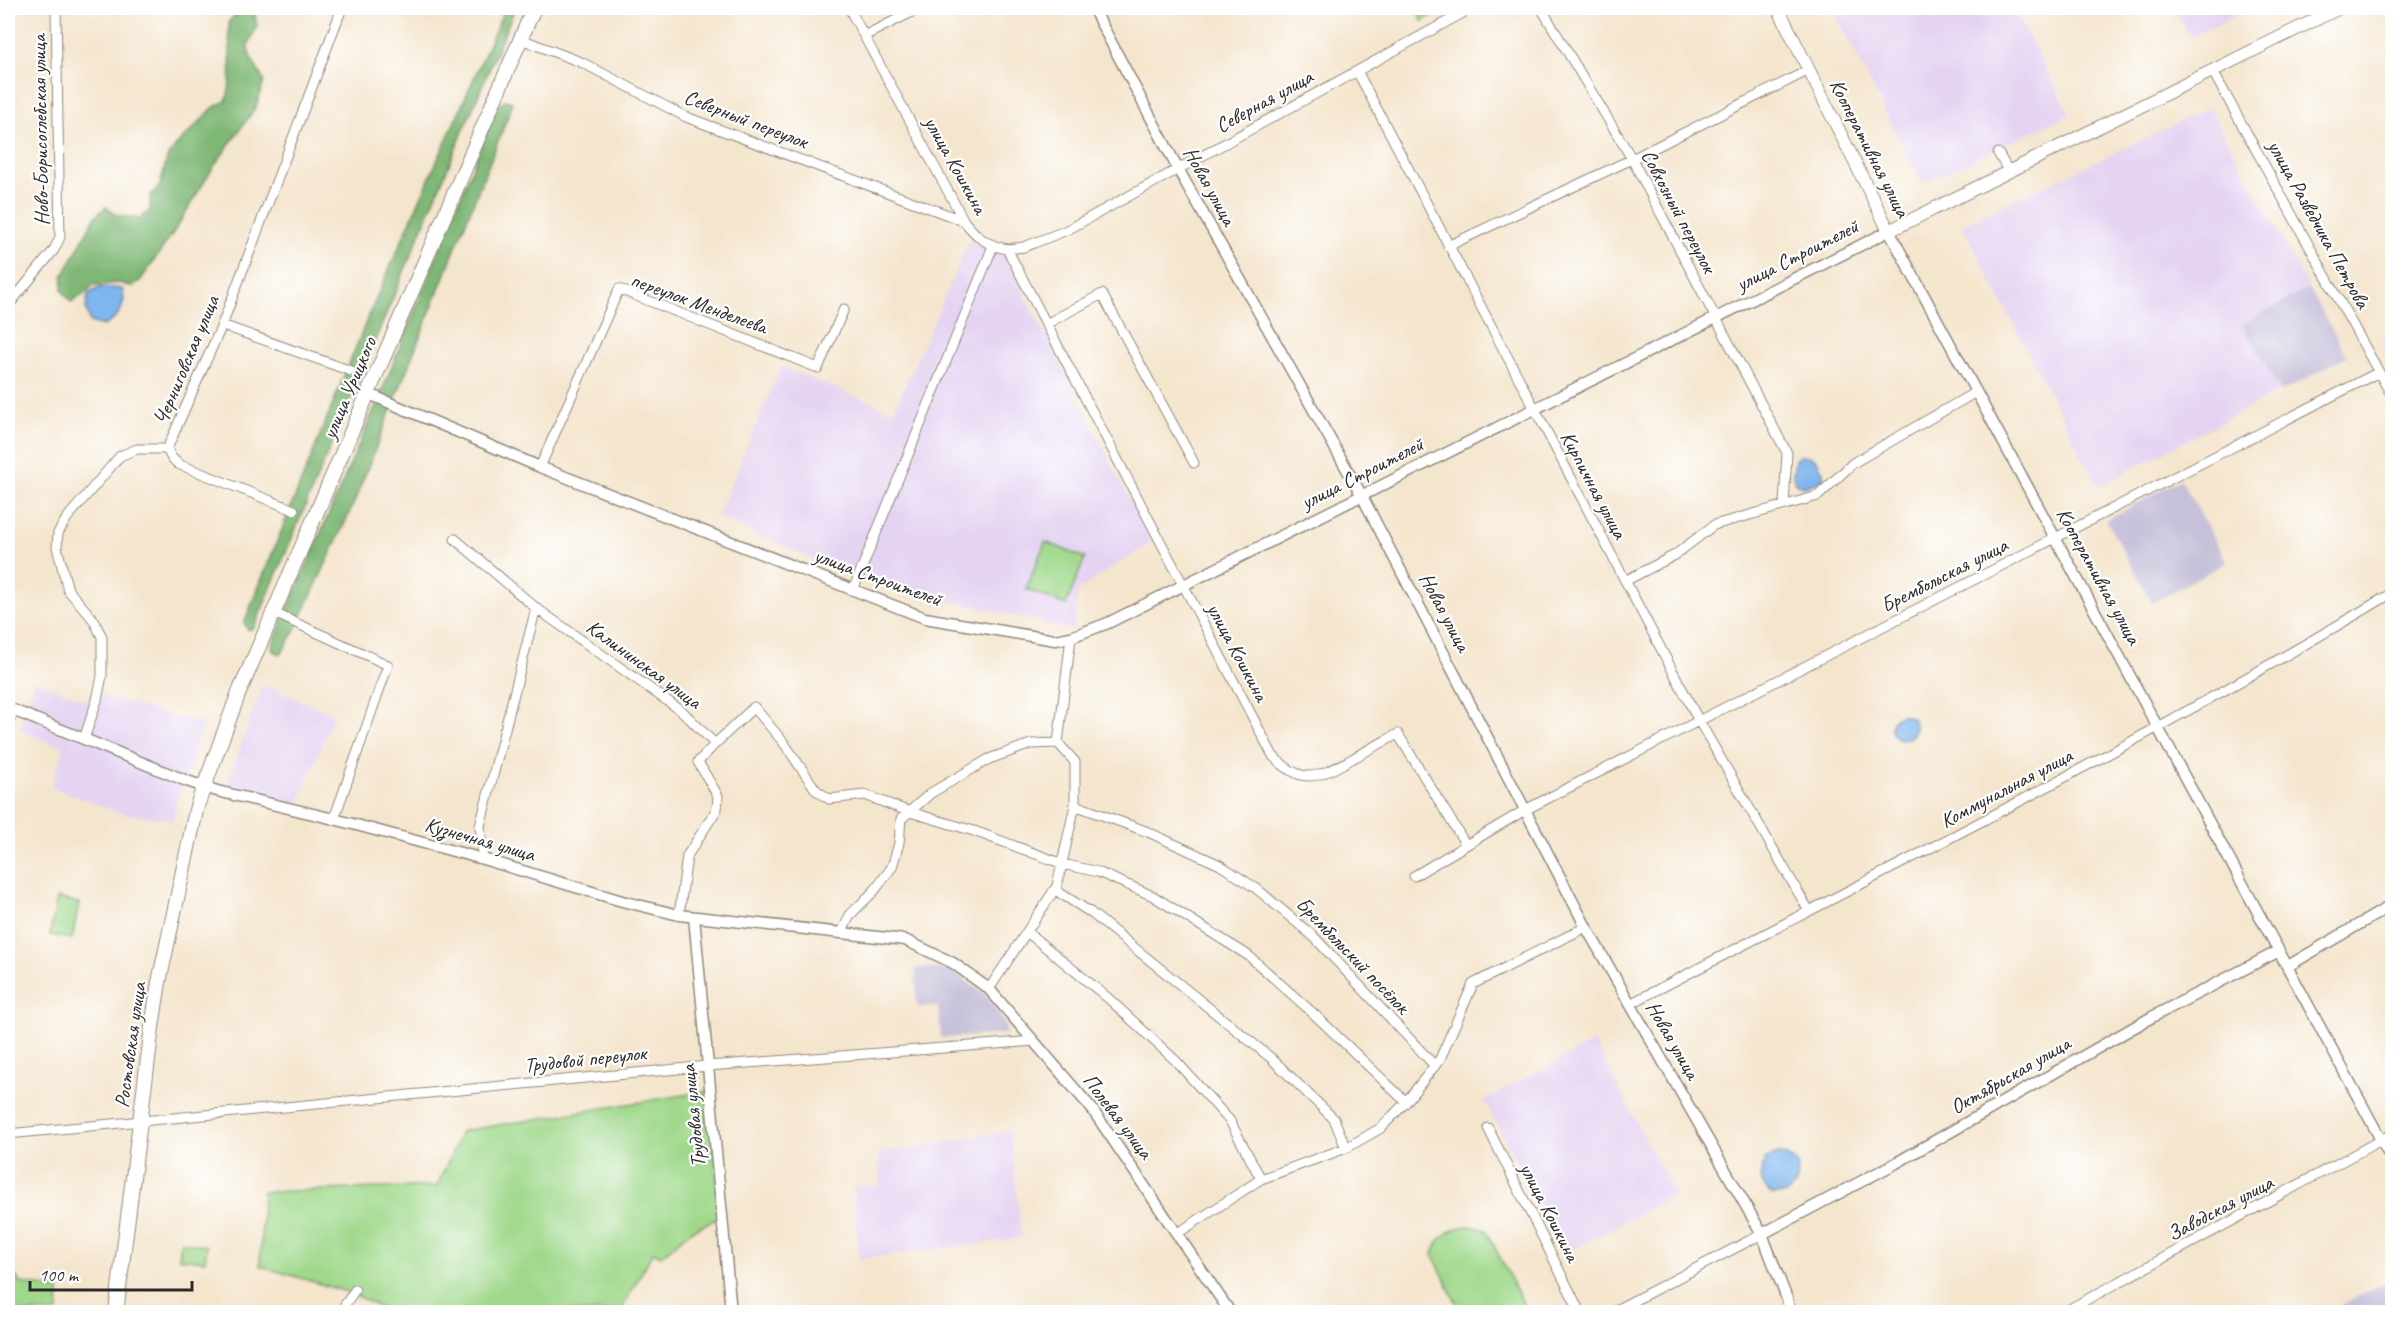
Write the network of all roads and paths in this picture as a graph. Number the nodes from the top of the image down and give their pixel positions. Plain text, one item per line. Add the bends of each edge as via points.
1 (56, 8) edge
2 (342, 8) edge
3 (534, 8) edge
4 (849, 8) edge
5 (920, 8) edge
6 (1093, 8) edge
7 (1472, 8) edge
8 (1541, 8) edge
9 (1778, 8) edge
10 (2339, 8) edge
11 (864, 36) junction
12 (521, 39) junction
13 (1809, 70) junction
14 (2212, 70) junction
15 (1357, 71) junction
16 (1998, 153) dead end
17 (1632, 159) junction
18 (1178, 169) junction
19 (2009, 172) junction
20 (964, 221) junction
21 (1889, 231) junction
22 (993, 246) junction
23 (1448, 246) junction
24 (1007, 249) junction
25 (8, 306) edge
26 (844, 309) dead end
27 (1715, 318) junction
28 (1046, 324) junction
29 (222, 325) junction
30 (351, 371) dead end
31 (2379, 372) junction
32 (1976, 392) junction
33 (369, 394) junction
34 (2392, 396) edge
35 (1533, 409) junction
36 (167, 449) junction
37 (1194, 463) dead end
38 (540, 467) junction
39 (1362, 496) junction
40 (1784, 505) junction
41 (294, 510) dead end
42 (2056, 538) junction
43 (455, 539) dead end
44 (1625, 580) junction
45 (1183, 585) junction
46 (854, 590) junction
47 (2392, 593) edge
48 (536, 608) junction
49 (274, 613) junction
50 (1071, 637) junction
51 (11, 709) edge
52 (1699, 721) junction
53 (8, 723) edge
54 (2159, 728) junction
55 (84, 739) junction
56 (1058, 743) junction
57 (715, 744) junction
58 (204, 786) junction
59 (1075, 805) junction
60 (1525, 810) junction
61 (910, 812) junction
62 (334, 819) junction
63 (1466, 845) junction
64 (483, 859) junction
65 (1063, 864) junction
66 (1414, 876) dead end
67 (1055, 890) junction
68 (2392, 905) edge
69 (1809, 911) junction
70 (680, 915) junction
71 (694, 917) junction
72 (1586, 927) junction
73 (842, 932) junction
74 (1027, 932) junction
75 (2279, 951) junction
76 (953, 963) joint
77 (2288, 966) junction
78 (989, 989) junction
79 (1630, 1004) junction
80 (1034, 1041) junction
81 (708, 1065) junction
82 (1435, 1066) junction
83 (1407, 1102) junction
84 (140, 1120) junction
85 (1488, 1128) dead end
86 (8, 1134) edge
87 (2392, 1134) edge
88 (2382, 1140) junction
89 (1346, 1148) junction
90 (2392, 1160) edge
91 (1261, 1179) junction
92 (1178, 1233) junction
93 (1762, 1234) junction
94 (355, 1290) dead end
95 (116, 1312) edge
96 (340, 1312) edge
97 (731, 1312) edge
98 (1230, 1312) edge
99 (1580, 1312) edge
100 (1612, 1312) edge
101 (1790, 1312) edge
102 (2064, 1312) edge

1 - 25 street, Ново-Борисоглебская улица via 60,237 54,250
2 - 29 street, Черниговская улица
3 - 12 main road, улица Урицкого
4 - 11 street, улица Кошкина
5 - 11 street
6 - 18 street, Новая улица
7 - 15 street, Северная улица
8 - 17 street, Совхозный переулок
9 - 13 main road, Кооперативная улица
10 - 14 main road, улица Строителей
11 - 20 street, улица Кошкина
12 - 20 street, Северный переулок via 583,63 686,117
12 - 33 main road, улица Урицкого
13 - 17 street
13 - 21 main road, Кооперативная улица
14 - 19 main road, улица Строителей
14 - 31 street, улица Разведчика Петрова
15 - 18 street, Северная улица
15 - 23 street, Кирпичная улица
16 - 19 street
17 - 23 street
17 - 27 street, Совхозный переулок
18 - 24 street, Северная улица via 1067,230 1024,247
18 - 39 street, Новая улица
19 - 21 main road, улица Строителей
20 - 22 street, улица Кошкина via 978,238
21 - 27 street, улица Строителей
21 - 32 street, Кооперативная улица
22 - 24 street, улица Кошкина
22 - 46 street
23 - 35 street, Кирпичная улица
24 - 28 street, улица Кошкина
26 - 38 street, переулок Менделеева via 818,368 619,289
27 - 35 street, улица Строителей
27 - 40 street, Совхозный переулок via 1787,453
28 - 37 street via 1102,294
28 - 45 street, улица Кошкина
29 - 30 street
29 - 36 street, Черниговская улица
31 - 34 street, улица Разведчика Петрова
31 - 42 street, Брембольская улица
32 - 40 street via 1853,463 1818,496
32 - 42 street, Кооперативная улица
33 - 38 street, улица Строителей
33 - 49 main road, улица Урицкого
35 - 39 street, улица Строителей
35 - 44 street, Кирпичная улица
36 - 41 street via 178,464
36 - 55 street, Черниговская улица via 137,449 120,456 58,533 57,547 68,590 93,619 102,637 102,676
38 - 46 street, улица Строителей
39 - 45 street, улица Строителей
39 - 60 street, Новая улица
40 - 44 street via 1714,525 1676,555
42 - 52 street, Брембольская улица
42 - 54 street, Кооперативная улица
43 - 48 street, Калининская улица
44 - 52 street, Кирпичная улица
45 - 50 street, улица Строителей
45 - 63 street, улица Кошкина via 1273,756 1286,768 1301,776 1321,776 1398,734
46 - 50 street, улица Строителей via 925,618 1052,640
47 - 54 street, Коммунальная улица
48 - 57 street, Калининская улица via 683,712
48 - 64 street via 480,826
49 - 58 main road, улица Урицкого
49 - 62 street via 388,664
50 - 56 street
51 - 53 street
51 - 55 street, Кузнечная улица
52 - 60 street, Брембольская улица
52 - 69 street, Кирпичная улица
54 - 69 street, Коммунальная улица
54 - 75 street, Кооперативная улица
55 - 58 street, Кузнечная улица
56 - 59 street via 1075,762
56 - 61 street via 1031,744 989,759 931,793
57 - 61 street via 754,707 816,790 830,799 866,795
57 - 70 street via 698,762 718,796 717,809 687,856
58 - 62 street, Кузнечная улица
58 - 84 main road, Ростовская улица via 159,982
59 - 65 street
59 - 82 street, Брембольский посёлок via 1148,832 1220,866 1257,889 1314,936
60 - 63 street, Брембольская улица
60 - 72 street, Новая улица
61 - 65 street
61 - 73 street via 901,819 892,867 850,915
62 - 64 street, Кузнечная улица
63 - 66 street, Брембольская улица
64 - 70 street, Кузнечная улица
65 - 67 street
65 - 83 street via 1098,872 1153,896 1249,956
67 - 74 street
67 - 89 street via 1090,912 1271,1058 1334,1119
68 - 77 street
69 - 79 street, Коммунальная улица
70 - 71 street, Кузнечная улица
71 - 73 street, Кузнечная улица
71 - 81 street, Трудовая улица
72 - 79 street, Новая улица
72 - 82 street via 1473,984
73 - 76 street, Кузнечная улица via 905,940
74 - 78 street
74 - 91 street via 1108,998 1176,1061 1230,1121
75 - 77 street, Кооперативная улица
75 - 93 street, Октябрьская улица via 2151,1017 1896,1163
76 - 78 street, Полевая улица
77 - 88 street, Кооперативная улица
78 - 80 street, Полевая улица
79 - 93 street, Новая улица
80 - 81 street, Трудовой переулок
80 - 92 street, Полевая улица via 1092,1109
81 - 84 street, Трудовой переулок
81 - 97 street, Трудовая улица
82 - 83 street
83 - 89 street via 1381,1128
84 - 86 street, Трудовой переулок
84 - 95 main road, Ростовская улица
85 - 99 street, улица Кошкина
87 - 88 street, Заводская улица
88 - 90 street, Кооперативная улица
88 - 102 street, Заводская улица
89 - 91 street
91 - 92 street
92 - 98 street, Полевая улица
93 - 100 street
93 - 101 street, Новая улица
94 - 96 street

